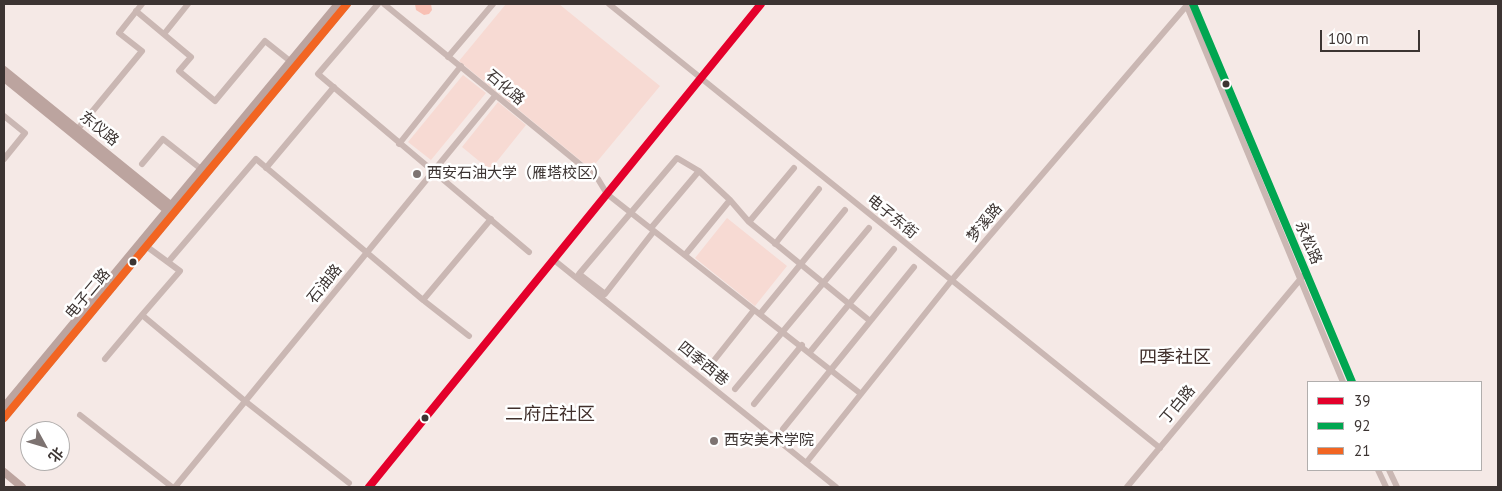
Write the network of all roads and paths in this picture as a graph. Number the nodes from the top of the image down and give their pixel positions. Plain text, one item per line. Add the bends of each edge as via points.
1 (142, 4) edge
2 (188, 4) edge
3 (338, 4) edge
4 (347, 4) edge
5 (378, 4) edge
6 (384, 4) edge
7 (493, 4) edge
8 (609, 4) edge
9 (761, 4) edge
10 (1188, 4) edge
11 (136, 11) junction
12 (164, 34) junction
13 (448, 57) junction
14 (290, 61) junction
15 (461, 66) junction
16 (4, 70) edge
17 (701, 78) junction
18 (4, 79) edge
19 (334, 87) junction
20 (495, 96) junction
21 (4, 116) edge
22 (77, 130) junction
23 (399, 144) junction
24 (4, 159) edge
25 (142, 164) dead end
26 (266, 168) junction
27 (794, 168) dead end
28 (201, 169) junction
29 (433, 170) junction
30 (699, 171) junction
31 (819, 189) dead end
32 (607, 194) junction
33 (730, 200) junction
34 (171, 210) junction
35 (845, 210) dead end
36 (632, 213) junction
37 (491, 219) junction
38 (749, 222) junction
39 (869, 228) dead end
40 (652, 229) junction
41 (776, 244) junction
42 (146, 246) junction
43 (894, 249) dead end
44 (529, 252) dead end
45 (366, 253) junction
46 (685, 255) junction
47 (554, 260) junction
48 (169, 261) junction
49 (800, 264) junction
50 (914, 267) dead end
51 (1307, 271) junction
52 (1301, 278) junction
53 (951, 281) junction
54 (823, 284) junction
55 (423, 300) junction
56 (849, 304) junction
57 (757, 312) junction
58 (142, 315) junction
59 (870, 321) junction
60 (783, 332) junction
61 (469, 336) dead end
62 (802, 345) junction
63 (810, 352) junction
64 (105, 359) dead end
65 (708, 368) dead end
66 (831, 369) junction
67 (1343, 381) edge
68 (1352, 381) edge
69 (735, 390) dead end
70 (860, 394) junction
71 (245, 401) junction
72 (754, 404) dead end
73 (4, 407) edge
74 (80, 415) dead end
75 (4, 418) edge
76 (783, 429) dead end
77 (1160, 448) junction
78 (806, 463) junction
79 (1378, 471) edge
80 (1389, 471) edge
81 (4, 472) edge
82 (349, 483) dead end
83 (22, 487) edge
84 (173, 487) edge
85 (369, 487) edge
86 (836, 487) edge
87 (1128, 487) edge
88 (1386, 487) edge
89 (1397, 487) edge

1 - 11 street
2 - 12 street
3 - 14 main road, 电子二路
4 - 34 main road, 电子二路
5 - 19 street via 318,74
6 - 13 street, 石化路
7 - 13 street
8 - 17 street, 电子东街
9 - 17 street
10 - 51 street, 永松路
10 - 52 street, 永松路
10 - 53 street, 梦溪路
11 - 12 street
11 - 22 street via 119,33 142,51
12 - 14 street via 191,56 179,71 216,101 265,41
13 - 15 street, 石化路
14 - 28 main road, 电子二路
15 - 20 street, 石化路
15 - 23 street
16 - 22 main road, 东仪路
17 - 32 street
17 - 53 street, 电子东街
18 - 34 main road, 东仪路
19 - 23 street
19 - 26 street
20 - 29 street, 石油路
20 - 32 street, 石化路 via 598,179
21 - 24 street via 25,133
22 - 34 main road, 东仪路
23 - 29 street
25 - 28 street via 163,139
26 - 45 street
26 - 48 street via 256,159
27 - 38 street
28 - 34 main road, 电子二路
29 - 37 street
29 - 45 street, 石油路
30 - 33 street
30 - 36 street via 677,158
30 - 40 street
31 - 41 street
32 - 36 street, 石化路
32 - 47 street
33 - 38 street
33 - 46 street
34 - 42 main road, 电子二路
34 - 73 main road, 电子二路
35 - 49 street
36 - 40 street, 石化路
36 - 40 street via 579,274 605,294
37 - 44 street
37 - 55 street
38 - 41 street
39 - 54 street
40 - 46 street, 石化路
41 - 49 street
42 - 48 street
42 - 75 main road, 电子二路
43 - 56 street
45 - 55 street
45 - 71 street, 石油路
46 - 57 street, 石化路
47 - 78 street, 四季西巷
47 - 85 street
48 - 58 street via 180,271
49 - 54 street
49 - 57 street
50 - 59 street
51 - 52 street, 丁白路
51 - 68 street, 永松路
52 - 67 street, 永松路
52 - 77 street, 丁白路
53 - 70 street, 梦溪路
53 - 77 street, 电子东街
54 - 56 street
54 - 60 street
55 - 61 street
56 - 59 street
56 - 63 street
57 - 60 street, 石化路
57 - 65 street
58 - 64 street
58 - 71 street
59 - 66 street
60 - 62 street, 石化路
60 - 69 street
62 - 63 street, 石化路
62 - 72 street
63 - 66 street, 石化路
66 - 70 street, 石化路
66 - 76 street
70 - 78 street, 梦溪路
71 - 82 street
71 - 84 street, 石油路
74 - 84 street
77 - 87 street, 丁白路
78 - 86 street, 四季西巷
79 - 88 street
80 - 89 street
81 - 83 main road

